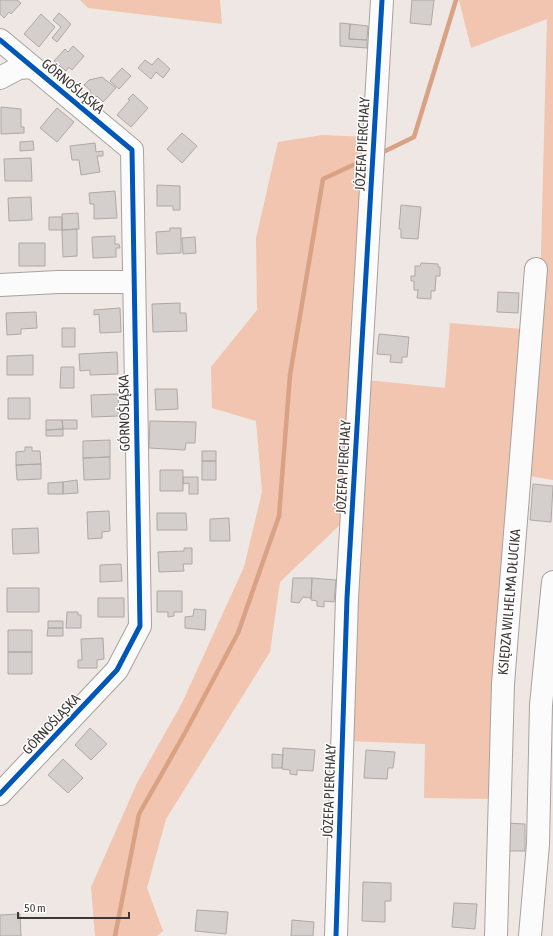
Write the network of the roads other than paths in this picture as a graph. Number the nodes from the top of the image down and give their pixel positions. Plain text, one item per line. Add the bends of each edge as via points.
1 (382, 0) edge
2 (0, 40) edge
3 (32, 67) junction
4 (0, 78) edge
5 (536, 269) dead end
6 (133, 282) junction
7 (0, 285) edge
8 (553, 582) edge
9 (0, 794) edge
10 (336, 936) edge
11 (496, 936) edge
12 (530, 936) edge

1 - 10 street, JÓZEFA PIERCHAŁY via 347,598
2 - 3 street, GÓRNOŚLĄSKA
3 - 4 street via 19,68
3 - 6 street, GÓRNOŚLĄSKA via 132,150
5 - 11 street, KSIĘDZA WILHELMA DŁUCIKA via 503,684
6 - 7 street
6 - 9 street, GÓRNOŚLĄSKA via 140,626 117,670
8 - 12 street via 541,705 538,844

